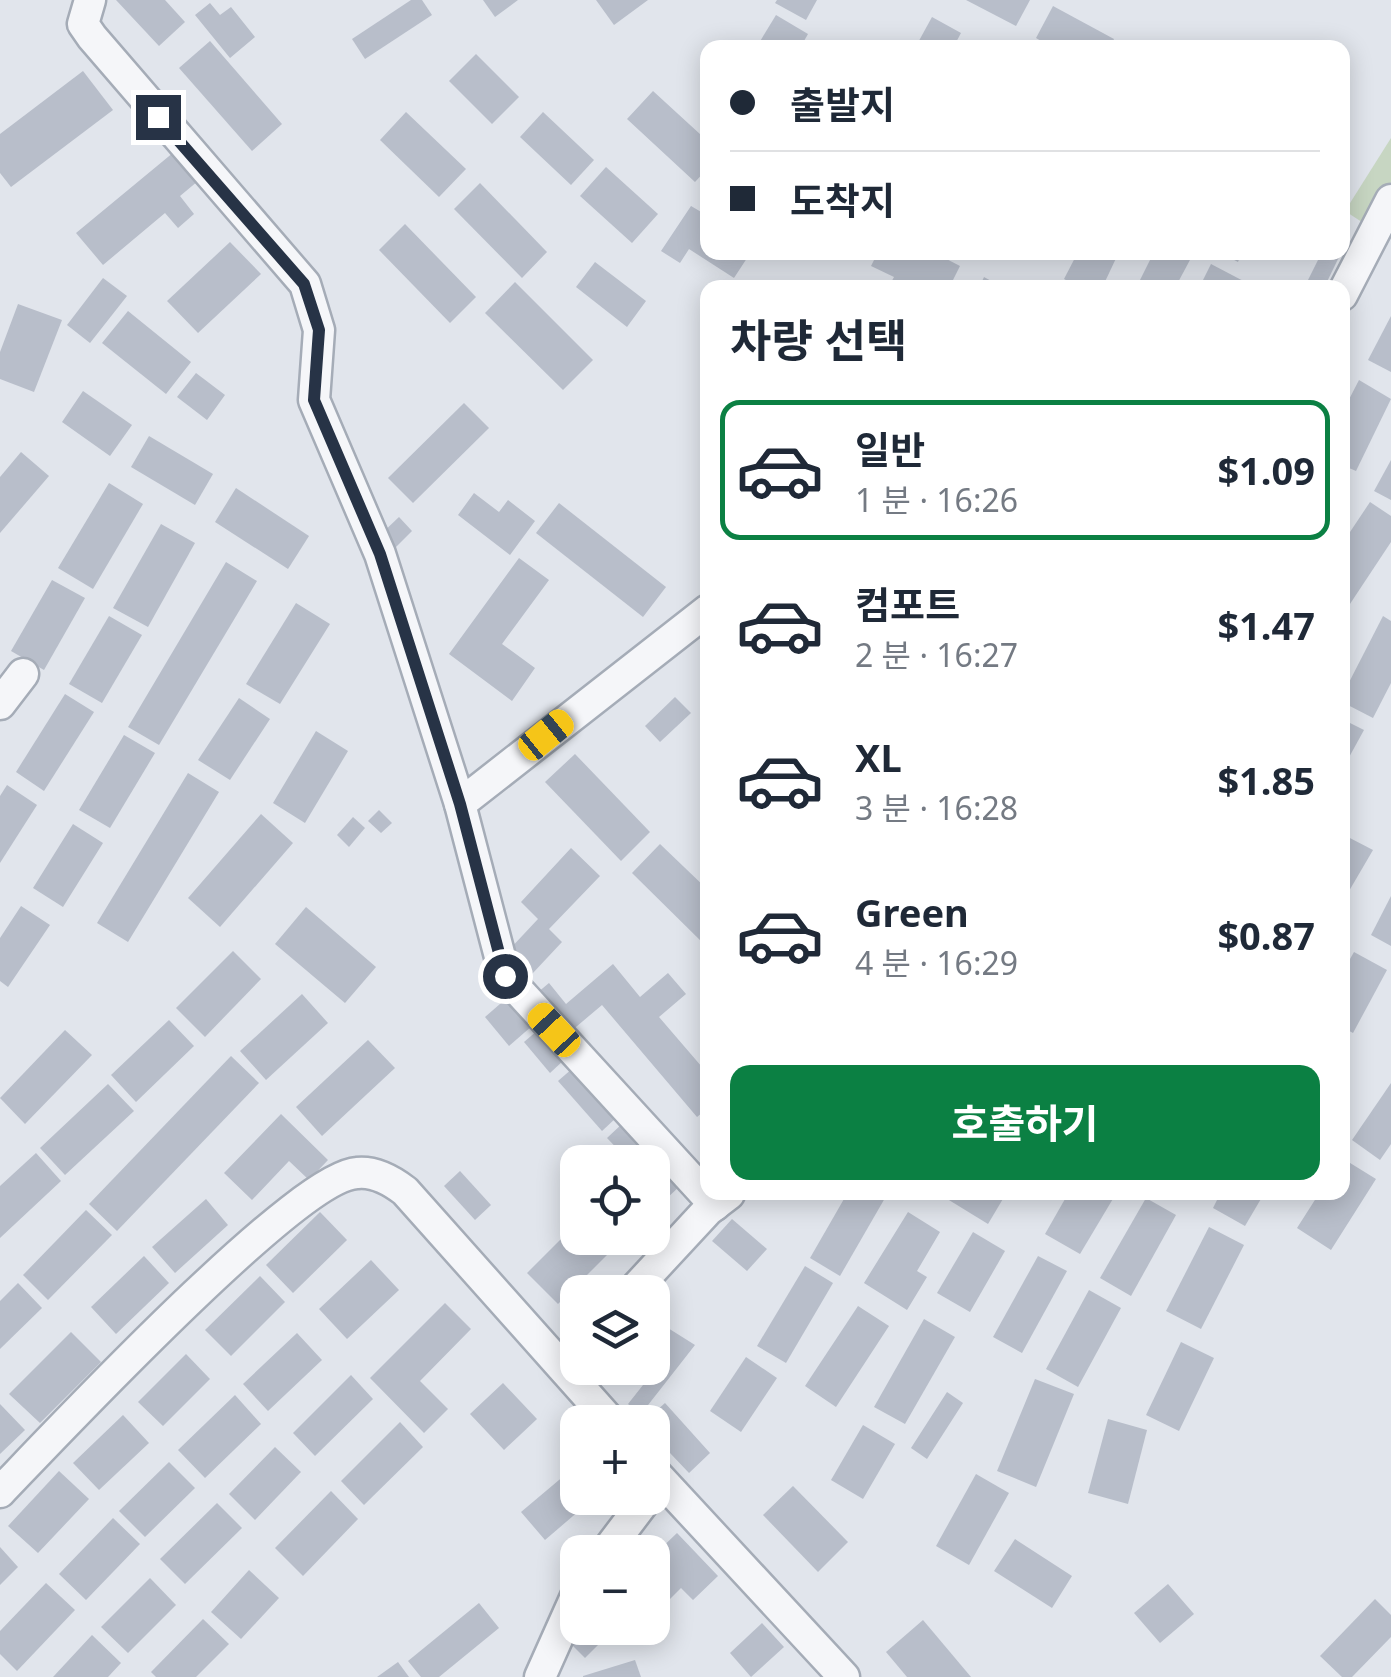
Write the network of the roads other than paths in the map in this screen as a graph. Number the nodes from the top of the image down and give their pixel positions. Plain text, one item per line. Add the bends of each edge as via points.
1 (90, 0) edge
2 (1391, 200) edge
3 (1350, 280) edge
4 (700, 616) edge
5 (23, 674) dead end
6 (0, 704) edge
7 (460, 804) junction
8 (700, 1175) edge
9 (723, 1200) edge
10 (649, 1275) edge
11 (560, 1348) edge
12 (0, 1492) edge
13 (670, 1501) edge
14 (560, 1632) edge
15 (540, 1677) edge
16 (844, 1677) edge

1 - 7 street via 84,24 92,37 304,284 319,330 314,400 322,428 380,554
2 - 3 street
4 - 7 street
5 - 6 street
7 - 8 street via 505,976
9 - 10 street
11 - 12 street via 406,1191 354,1172 244,1249
13 - 16 street
14 - 15 street

